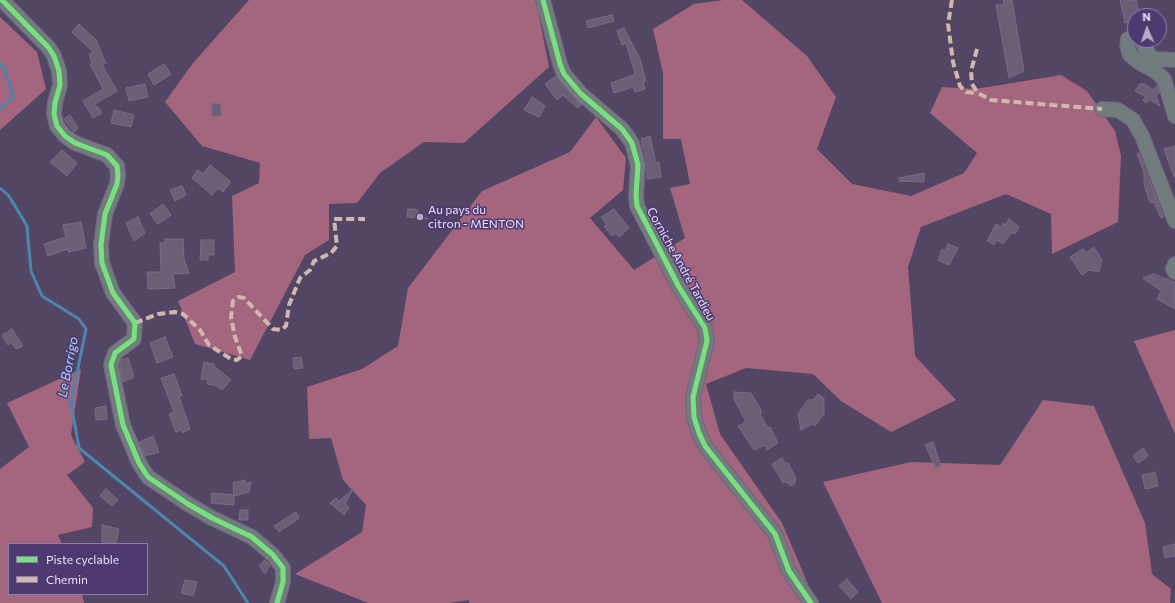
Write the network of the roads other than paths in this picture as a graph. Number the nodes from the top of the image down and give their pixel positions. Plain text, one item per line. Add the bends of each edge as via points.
1 (2, 0) edge
2 (543, 0) edge
3 (1128, 48) edge
4 (1146, 48) edge
5 (1175, 60) edge
6 (1102, 109) dead end
7 (1175, 116) edge
8 (1175, 220) edge
9 (1175, 264) edge
10 (1175, 272) edge
11 (277, 603) edge
12 (811, 603) edge

1 - 11 street via 54,56 59,78 54,114 57,126 70,140 107,156 117,166 117,184 105,214 101,245 102,263 113,293 135,323 134,339 115,353 111,365 123,425 138,463 148,477 188,504 252,537 273,554 283,568 283,582
2 - 12 street, Corniche André Tardieu via 564,74 580,94 622,129 632,143 638,165 637,206 679,287 705,328 707,341 693,397 694,416 699,433 705,446 775,534 788,571
3 - 7 street via 1130,54 1140,63 1164,79
4 - 5 street via 1155,59
6 - 8 street via 1118,110 1133,120 1142,136
9 - 10 street

